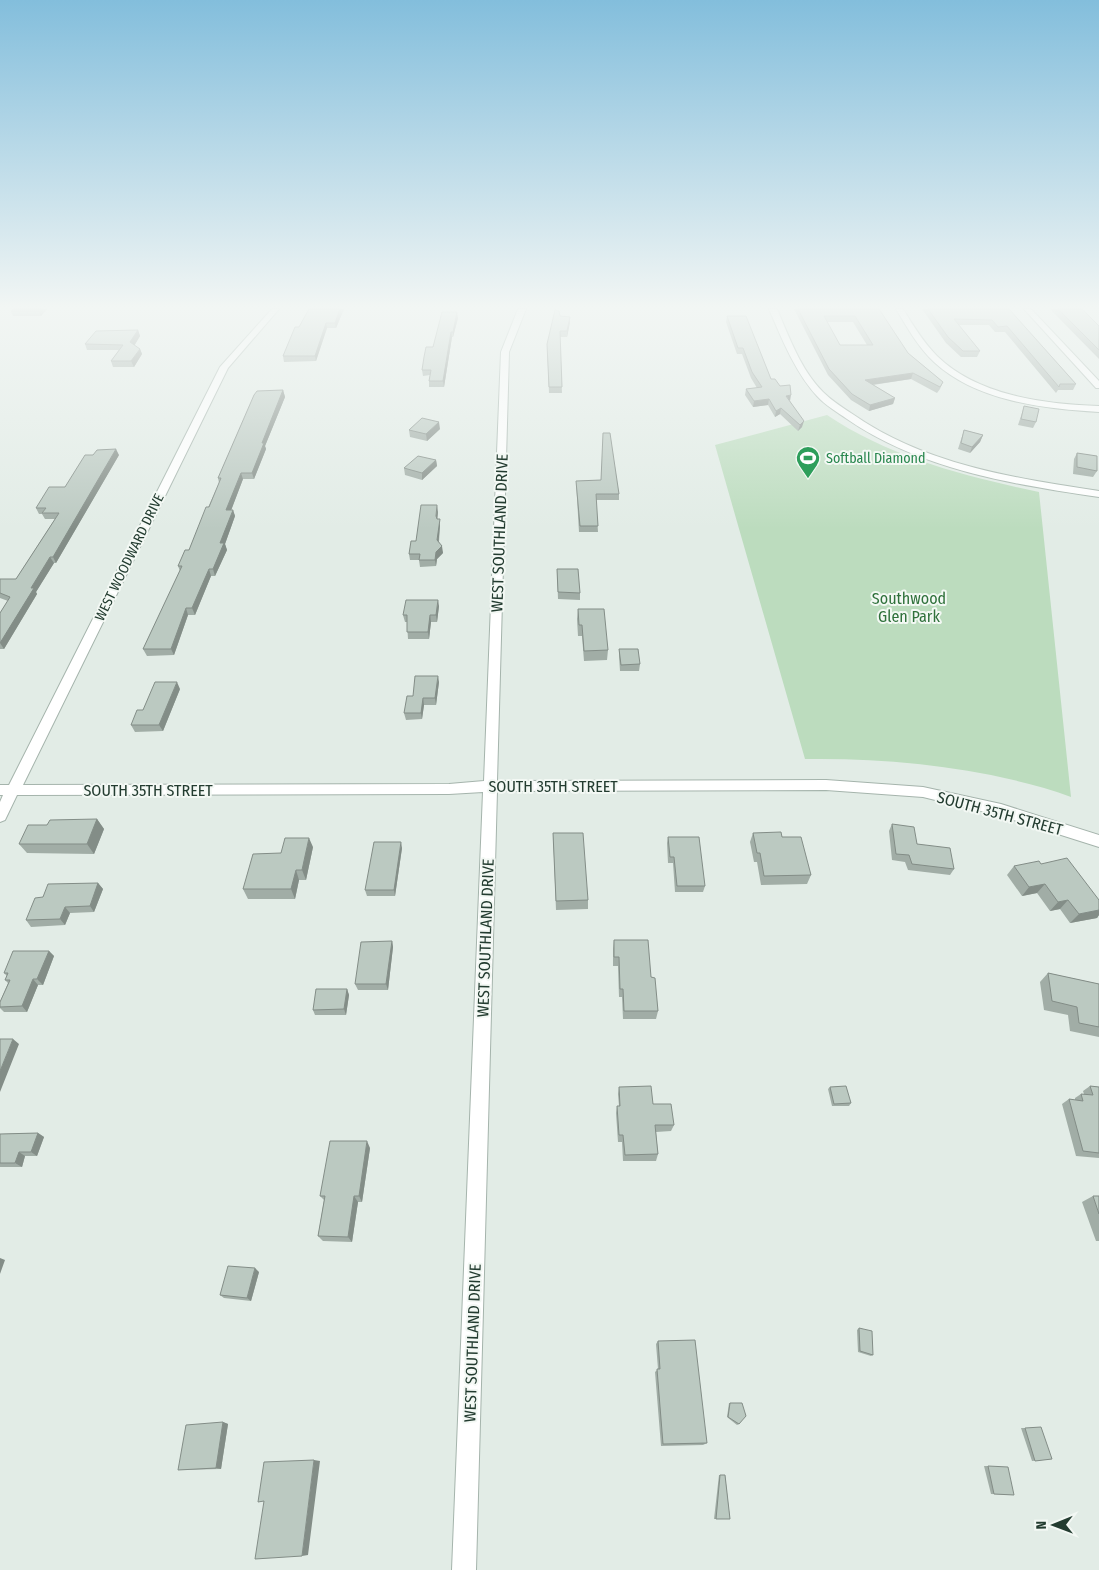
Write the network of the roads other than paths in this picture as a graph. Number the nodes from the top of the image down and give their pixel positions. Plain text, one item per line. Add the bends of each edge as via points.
1 (216, 382) edge
2 (504, 382) edge
3 (811, 382) edge
4 (973, 382) edge
5 (1099, 409) edge
6 (1099, 494) edge
7 (490, 786) junction
8 (6, 790) edge
9 (0, 816) edge
10 (1099, 841) edge
11 (464, 1570) edge

1 - 8 street, WEST WOODWARD DRIVE
2 - 7 street, WEST SOUTHLAND DRIVE
3 - 6 street via 820,394 852,420 891,443 1007,480
4 - 5 street via 1024,400
7 - 8 street, SOUTH 35TH STREET via 448,790
7 - 10 street, SOUTH 35TH STREET via 826,785 923,792 1001,810
7 - 11 street, WEST SOUTHLAND DRIVE
8 - 9 street, WEST WOODWARD DRIVE

